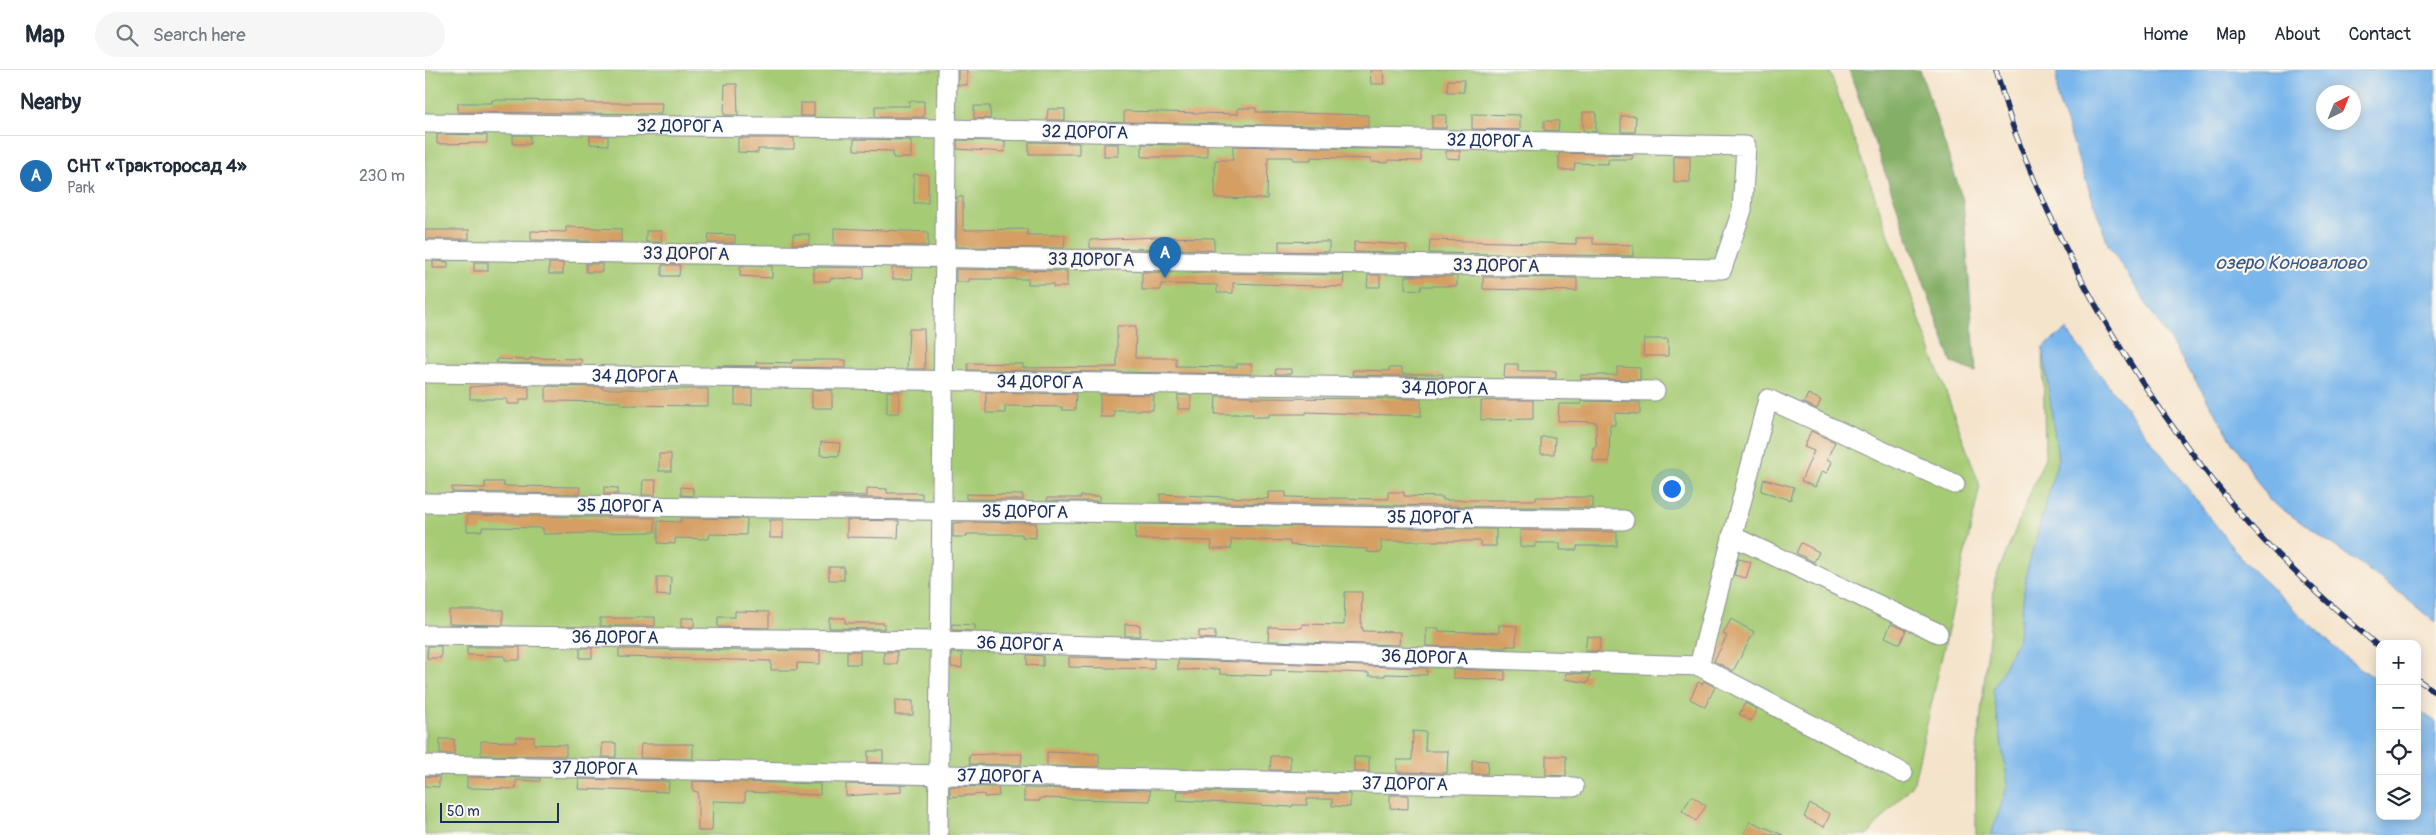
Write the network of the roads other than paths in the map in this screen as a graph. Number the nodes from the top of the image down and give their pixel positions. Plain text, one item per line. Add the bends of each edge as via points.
1 (947, 70) edge
2 (425, 123) edge
3 (947, 129) junction
4 (1746, 146) joint
5 (425, 250) edge
6 (945, 258) junction
7 (425, 374) edge
8 (943, 381) junction
9 (1655, 391) dead end
10 (1955, 484) dead end
11 (425, 503) edge
12 (942, 511) junction
13 (1624, 520) dead end
14 (1733, 536) junction
15 (1939, 633) dead end
16 (425, 635) edge
17 (940, 642) junction
18 (1699, 666) junction
19 (425, 765) edge
20 (939, 773) junction
21 (1903, 773) dead end
22 (1574, 787) dead end
23 (938, 835) edge

1 - 3 street
2 - 3 street, 32 ДОРОГА
3 - 4 street, 32 ДОРОГА
3 - 6 street
4 - 6 street, 33 ДОРОГА via 1742,210 1722,269
5 - 6 street, 33 ДОРОГА
6 - 8 street
7 - 8 street, 34 ДОРОГА
8 - 9 street, 34 ДОРОГА
8 - 12 street
10 - 14 street via 1768,399
11 - 12 street, 35 ДОРОГА
12 - 13 street, 35 ДОРОГА
12 - 17 street
14 - 15 street
14 - 18 street
16 - 17 street, 36 ДОРОГА
17 - 18 street, 36 ДОРОГА
17 - 20 street
18 - 21 street
19 - 20 street, 37 ДОРОГА
20 - 22 street, 37 ДОРОГА
20 - 23 street

